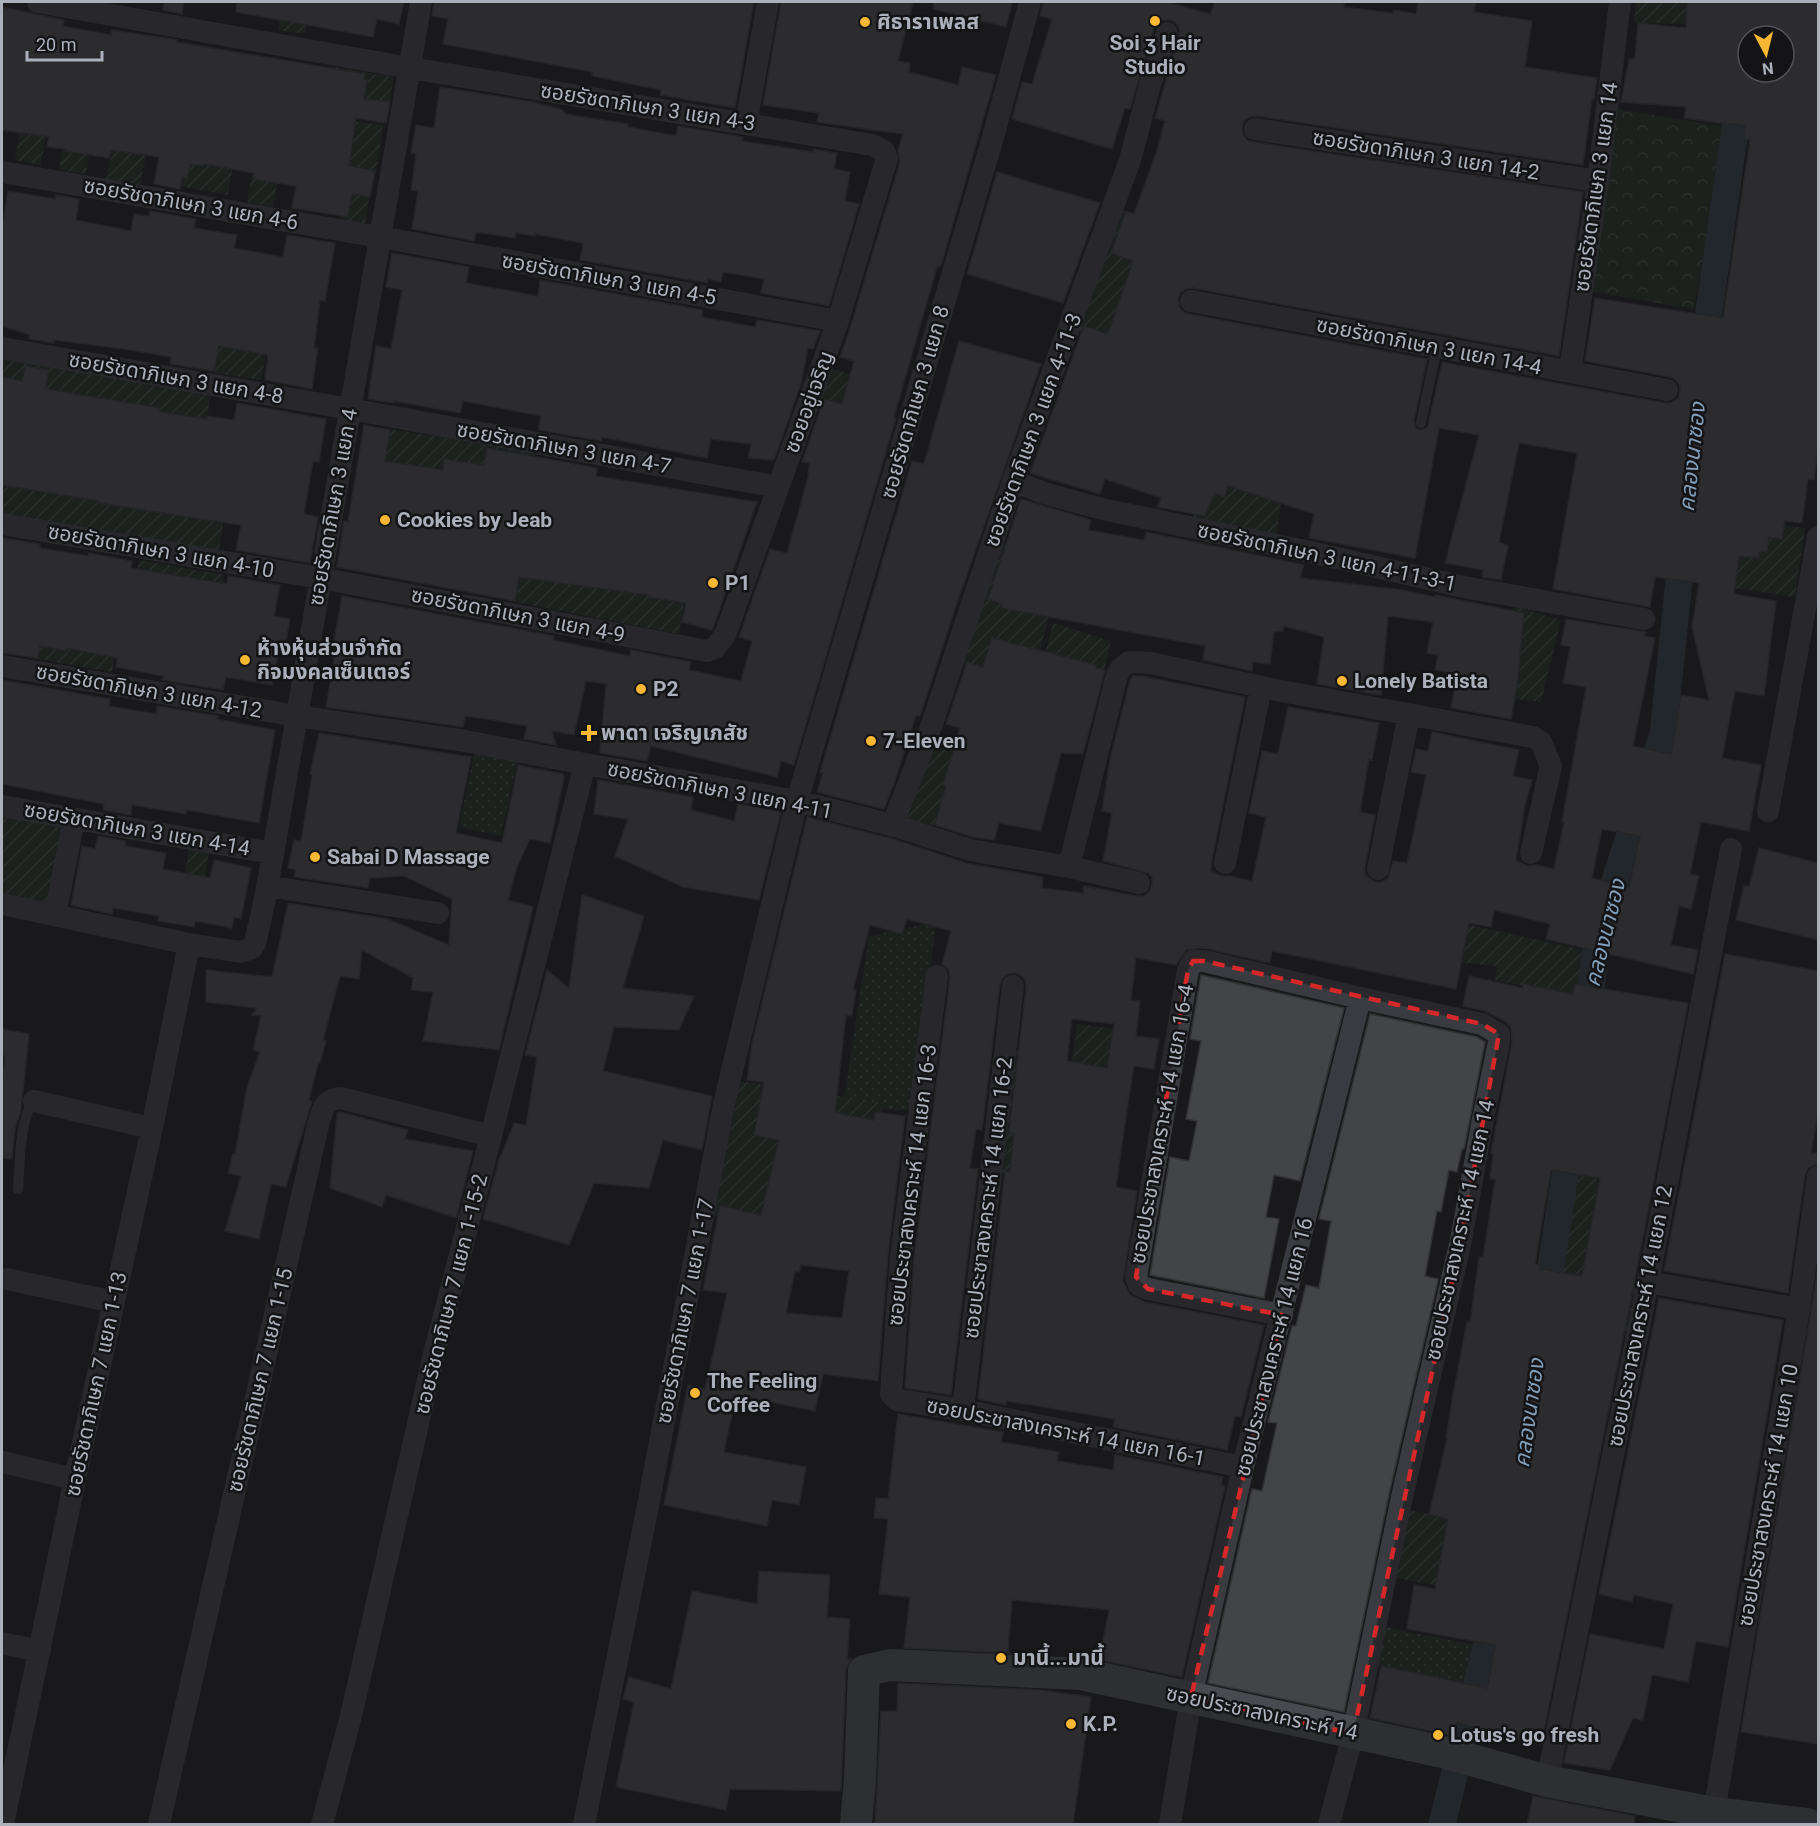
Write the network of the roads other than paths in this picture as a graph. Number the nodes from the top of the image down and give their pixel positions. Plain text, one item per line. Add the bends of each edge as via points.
1 (38, 2) edge
2 (421, 2) edge
3 (768, 2) edge
4 (1030, 2) edge
5 (1620, 2) edge
6 (1167, 33) dead end
7 (410, 68) junction
8 (746, 124) junction
9 (1255, 129) dead end
10 (884, 151) joint
11 (2, 172) edge
12 (1598, 181) junction
13 (380, 237) junction
14 (1191, 301) dead end
15 (838, 321) junction
16 (1437, 347) junction
17 (2, 348) edge
18 (1570, 372) junction
19 (1667, 390) dead end
20 (350, 409) junction
21 (1420, 423) dead end
22 (1013, 481) junction
23 (778, 487) junction
24 (2, 524) edge
25 (1818, 537) edge
26 (320, 578) junction
27 (1644, 619) dead end
28 (715, 648) joint
29 (2, 666) edge
30 (1261, 687) junction
31 (1409, 715) junction
32 (297, 716) junction
33 (585, 764) junction
34 (797, 801) junction
35 (2, 806) edge
36 (1768, 811) dead end
37 (74, 819) junction
38 (892, 825) junction
39 (1731, 849) dead end
40 (272, 853) junction
41 (1531, 853) dead end
42 (1225, 864) dead end
43 (1069, 867) junction
44 (1378, 869) dead end
45 (1139, 883) dead end
46 (267, 886) junction
47 (2, 904) edge
48 (438, 913) dead end
49 (55, 915) junction
50 (189, 944) junction
51 (1193, 961) joint
52 (937, 976) dead end
53 (1013, 986) dead end
54 (1360, 998) junction
55 (34, 1101) joint
56 (152, 1128) junction
57 (491, 1136) junction
58 (1818, 1177) edge
59 (18, 1189) dead end
60 (7, 1279) dead end
61 (1648, 1282) junction
62 (114, 1302) junction
63 (1799, 1309) junction
64 (1282, 1315) junction
65 (891, 1394) joint
66 (963, 1410) junction
67 (2, 1462) edge
68 (1243, 1467) junction
69 (75, 1479) junction
70 (2, 1643) edge
71 (40, 1651) junction
72 (1191, 1697) junction
73 (1353, 1734) junction
74 (1546, 1781) junction
75 (1713, 1819) edge
76 (3, 1824) edge
77 (159, 1824) edge
78 (322, 1824) edge
79 (584, 1824) edge
80 (856, 1824) edge
81 (1170, 1824) edge
82 (1329, 1824) edge
83 (1807, 1824) edge

1 - 7 street, ซอยรัชดาภิเษก 3 แยก 4-3
2 - 7 street, ซอยรัชดาภิเษก 3 แยก 4
3 - 8 street
4 - 34 street, ซอยรัชดาภิเษก 3 แยก 8
5 - 12 street, ซอยรัชดาภิเษก 3 แยก 14
6 - 22 street, ซอยรัชดาภิเษก 3 แยก 4-11-3 via 1130,160
7 - 8 street, ซอยรัชดาภิเษก 3 แยก 4-3
7 - 13 street, ซอยรัชดาภิเษก 3 แยก 4
8 - 10 street, ซอยรัชดาภิเษก 3 แยก 4-3 via 872,145
9 - 12 street, ซอยรัชดาภิเษก 3 แยก 14-2
10 - 15 street, ซอยอยู่เจริญ via 886,165
11 - 13 street, ซอยรัชดาภิเษก 3 แยก 4-6
12 - 18 street, ซอยรัชดาภิเษก 3 แยก 14
13 - 15 street, ซอยรัชดาภิเษก 3 แยก 4-5
13 - 20 street, ซอยรัชดาภิเษก 3 แยก 4
14 - 16 street, ซอยรัชดาภิเษก 3 แยก 14-4
15 - 23 street, ซอยอยู่เจริญ
16 - 18 street, ซอยรัชดาภิเษก 3 แยก 14-4
16 - 21 lane
17 - 20 street, ซอยรัชดาภิเษก 3 แยก 4-8
18 - 19 street, ซอยรัชดาภิเษก 3 แยก 14-4
20 - 23 street, ซอยรัชดาภิเษก 3 แยก 4-7
20 - 26 street, ซอยรัชดาภิเษก 3 แยก 4
22 - 27 street, ซอยรัชดาภิเษก 3 แยก 4-11-3-1 via 1102,509 1464,587
22 - 38 street, ซอยรัชดาภิเษก 3 แยก 4-11-3 via 932,724
23 - 28 street, ซอยอยู่เจริญ via 725,635
24 - 26 street, ซอยรัชดาภิเษก 3 แยก 4-10
25 - 36 street
26 - 28 street, ซอยรัชดาภิเษก 3 แยก 4-9 via 707,651
26 - 32 street, ซอยรัชดาภิเษก 3 แยก 4
29 - 32 street, ซอยรัชดาภิเษก 3 แยก 4-12
30 - 31 street
30 - 42 street
30 - 43 street via 1151,663 1129,663 1121,668
31 - 41 street via 1533,737 1541,742 1551,766
31 - 44 street
32 - 33 street, ซอยรัชดาภิเษก 3 แยก 4-11
32 - 40 street, ซอยรัชดาภิเษก 3 แยก 4
33 - 34 street, ซอยรัชดาภิเษก 3 แยก 4-11
33 - 57 street, ซอยรัชดาภิเษก 7 แยก 1-15-2
34 - 38 street, ซอยรัชดาภิเษก 3 แยก 4-11
34 - 79 street, ซอยรัชดาภิเษก 7 แยก 1-17 via 724,1104
35 - 37 street, ซอยรัชดาภิเษก 3 แยก 4-14
37 - 40 street, ซอยรัชดาภิเษก 3 แยก 4-14
37 - 49 street
38 - 43 street, ซอยรัชดาภิเษก 3 แยก 4-11 via 970,850
39 - 61 street, ซอยประชาสงเคราะห์ 14 แยก 12
40 - 46 street, ซอยรัชดาภิเษก 3 แยก 4
43 - 45 street, ซอยรัชดาภิเษก 3 แยก 4-11
46 - 48 street
46 - 50 street, ซอยรัชดาภิเษก 3 แยก 4 via 252,948 242,952
47 - 49 street
49 - 50 street
50 - 56 street, ซอยรัชดาภิเษก 7 แยก 1-13
51 - 54 street, ซอยประชาสงเคราะห์ 14 แยก 14
51 - 64 street, ซอยประชาสงเคราะห์ 14 แยก 16-4 via 1188,970 1136,1276 1139,1285 1148,1289
52 - 65 street, ซอยประชาสงเคราะห์ 14 แยก 16-3 via 901,1257
53 - 66 street, ซอยประชาสงเคราะห์ 14 แยก 16-2
54 - 64 street, ซอยประชาสงเคราะห์ 14 แยก 16
54 - 73 street, ซอยประชาสงเคราะห์ 14 แยก 14 via 1482,1024 1499,1034 1499,1042 1461,1240
55 - 56 street
55 - 59 lane via 24,1123
56 - 62 street, ซอยรัชดาภิเษก 7 แยก 1-13
57 - 77 street, ซอยรัชดาภิเษก 7 แยก 1-15 via 341,1098 324,1106
57 - 78 street, ซอยรัชดาภิเษก 7 แยก 1-15-2 via 434,1354 351,1716
58 - 63 street, ซอยประชาสงเคราะห์ 14 แยก 10
60 - 62 street
61 - 63 street
61 - 74 street, ซอยประชาสงเคราะห์ 14 แยก 12
62 - 69 street, ซอยรัชดาภิเษก 7 แยก 1-13
63 - 75 street, ซอยประชาสงเคราะห์ 14 แยก 10
64 - 68 street, ซอยประชาสงเคราะห์ 14 แยก 16
65 - 66 street, ซอยประชาสงเคราะห์ 14 แยก 16-1 via 897,1400
66 - 68 street, ซอยประชาสงเคราะห์ 14 แยก 16-1
67 - 69 street
68 - 72 street, ซอยประชาสงเคราะห์ 14 แยก 16
69 - 71 street, ซอยรัชดาภิเษก 7 แยก 1-13
70 - 71 street
71 - 76 street, ซอยรัชดาภิเษก 7 แยก 1-13
72 - 73 street, ซอยประชาสงเคราะห์ 14
72 - 80 street, ซอยประชาสงเคราะห์ 14 via 1081,1674 890,1665 864,1671
72 - 81 street, ซอยประชาสงเคราะห์ 14 แยก 16
73 - 74 street, ซอยประชาสงเคราะห์ 14
73 - 82 street
74 - 75 street, ซอยประชาสงเคราะห์ 14
75 - 83 street, ซอยประชาสงเคราะห์ 14

